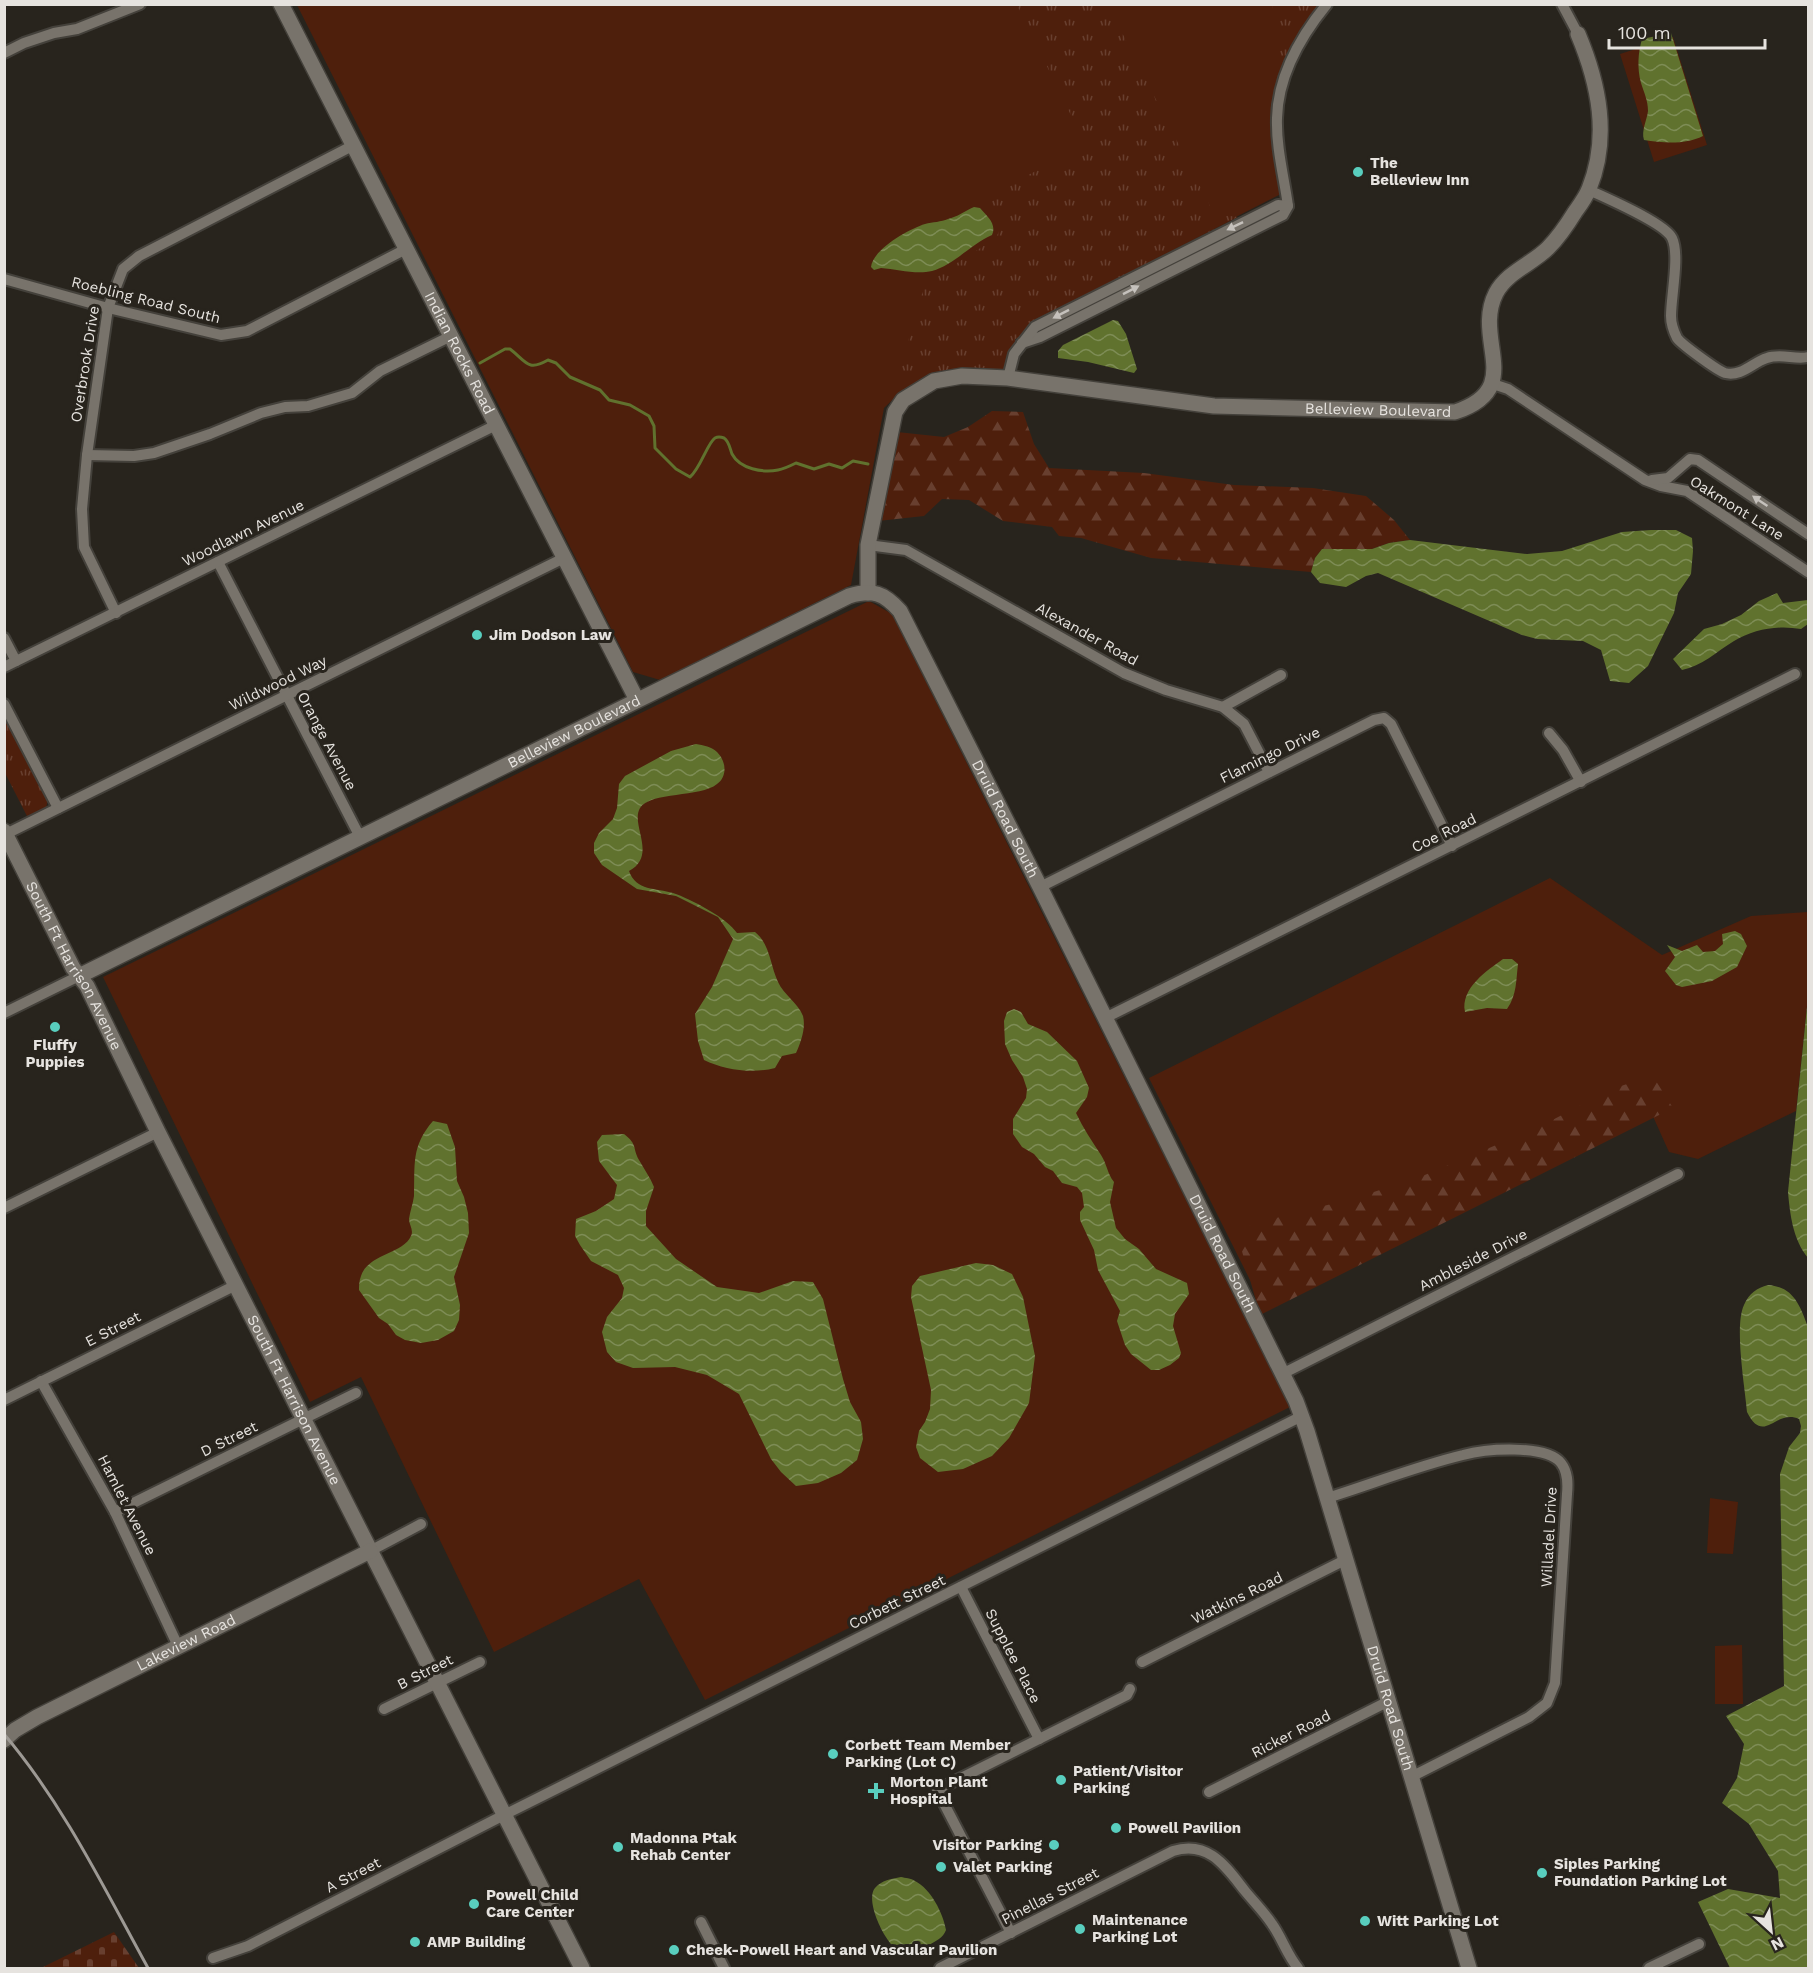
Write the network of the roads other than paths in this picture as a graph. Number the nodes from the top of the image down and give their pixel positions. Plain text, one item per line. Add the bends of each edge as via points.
1 (140, 4) edge
2 (281, 4) edge
3 (1327, 4) edge
4 (1562, 4) edge
5 (1578, 34) joint
6 (4, 53) edge
7 (354, 145) junction
8 (1589, 190) junction
9 (406, 249) junction
10 (4, 279) edge
11 (108, 308) junction
12 (451, 336) junction
13 (1809, 357) edge
14 (1008, 378) junction
15 (1493, 384) junction
16 (496, 425) junction
17 (87, 455) junction
18 (1681, 467) junction
19 (1646, 480) junction
20 (1687, 491) junction
21 (1809, 534) edge
22 (868, 545) junction
23 (564, 558) junction
24 (218, 562) junction
25 (1809, 572) edge
26 (868, 593) junction
27 (116, 613) junction
28 (4, 638) edge
29 (16, 661) junction
30 (4, 667) edge
31 (1795, 674) dead end
32 (1281, 675) dead end
33 (286, 696) junction
34 (636, 700) junction
35 (4, 704) edge
36 (1222, 707) junction
37 (1549, 733) dead end
38 (1269, 772) junction
39 (1581, 782) junction
40 (58, 808) junction
41 (5, 833) edge
42 (360, 837) junction
43 (1452, 846) junction
44 (1040, 887) junction
45 (79, 976) junction
46 (4, 1013) edge
47 (1105, 1018) junction
48 (158, 1132) junction
49 (1678, 1174) dead end
50 (4, 1208) edge
51 (236, 1285) junction
52 (1282, 1374) junction
53 (41, 1382) junction
54 (356, 1393) dead end
55 (6, 1396) edge
56 (1302, 1416) junction
57 (303, 1418) junction
58 (1327, 1498) junction
59 (115, 1512) junction
60 (421, 1524) dead end
61 (370, 1551) junction
62 (1345, 1560) junction
63 (961, 1587) junction
64 (178, 1646) junction
65 (480, 1662) dead end
66 (1142, 1662) dead end
67 (437, 1683) junction
68 (1130, 1689) dead end
69 (1387, 1702) junction
70 (384, 1709) dead end
71 (1039, 1739) junction
72 (4, 1740) edge
73 (1411, 1777) junction
74 (1209, 1792) dead end
75 (504, 1815) junction
76 (700, 1922) dead end
77 (1011, 1933) junction
78 (1699, 1944) dead end
79 (213, 1958) dead end
80 (582, 1968) edge
81 (724, 1968) edge
82 (940, 1968) edge
83 (1298, 1968) edge
84 (1468, 1968) edge
85 (1649, 1968) edge

1 - 6 street
2 - 7 street, Indian Rocks Road
3 - 14 street via 1296,49 1279,98 1278,142 1288,206 1278,205 1035,327 1014,354
4 - 5 street
5 - 8 street via 1600,102 1602,127
7 - 9 street, Indian Rocks Road
7 - 11 street, Overbrook Drive via 139,256 123,269
8 - 13 street via 1660,226 1673,239 1671,318 1676,337 1684,346 1724,373 1738,373 1767,358
8 - 15 street via 1547,249 1497,291 1490,308 1489,327
9 - 11 street, Roebling Road South via 247,331 221,334
9 - 12 street, Indian Rocks Road
10 - 11 street, Roebling Road South
11 - 17 street, Overbrook Drive
12 - 16 street, Indian Rocks Road
12 - 17 street via 380,371 352,393 308,406 261,413 154,453
14 - 15 street, Belleview Boulevard via 1214,406 1455,412 1483,399
14 - 22 street, Belleview Boulevard via 962,376 934,381 903,400 895,412
15 - 19 street, Oakmont Lane via 1508,389
16 - 23 street, Indian Rocks Road
16 - 24 street, Woodlawn Avenue
17 - 27 street, Overbrook Drive via 82,509 84,548
18 - 19 street, Oakmont Lane via 1668,478
18 - 20 street via 1681,481
21 -> 18 street, Oakmont Lane via 1698,460 1690,459
19 - 20 street, Oakmont Lane
20 - 25 street, Oakmont Lane
22 - 26 street, Belleview Boulevard
22 - 36 street, Alexander Road via 906,550 1124,673
23 - 33 street, Wildwood Way
23 - 34 street, Indian Rocks Road
24 - 27 street, Woodlawn Avenue
24 - 33 street, Orange Avenue
26 - 34 street, Belleview Boulevard via 849,596
26 - 44 street, Druid Road South via 889,598 900,611
27 - 29 street, Woodlawn Avenue
28 - 29 street
29 - 30 street, Woodlawn Avenue
31 - 39 street, Coe Road
32 - 36 street
33 - 40 street, Wildwood Way
33 - 42 street, Orange Avenue
34 - 42 street, Belleview Boulevard
35 - 40 street
36 - 38 street, Alexander Road via 1244,724
37 - 39 street
38 - 43 street, Flamingo Drive via 1384,718 1392,724
38 - 44 street, Flamingo Drive
39 - 43 street, Coe Road
40 - 41 street, Wildwood Way
41 - 45 street, South Ft Harrison Avenue
42 - 45 street, Belleview Boulevard
43 - 47 street, Coe Road
44 - 47 street, Druid Road South
45 - 46 street, Belleview Boulevard
45 - 48 street, South Ft Harrison Avenue
47 - 52 street, Druid Road South
48 - 50 street
48 - 51 street, South Ft Harrison Avenue
49 - 52 street, Ambleside Drive
51 - 53 street, E Street
51 - 57 street, South Ft Harrison Avenue
52 - 56 street, Druid Road South
53 - 55 street, E Street
53 - 59 street, Hamlet Avenue
54 - 57 street, D Street
56 - 58 street, Druid Road South
56 - 63 street, Corbett Street
57 - 59 street, D Street
57 - 61 street, South Ft Harrison Avenue
58 - 62 street, Druid Road South
58 - 73 street, Willadel Drive via 1457,1456 1495,1450 1549,1455 1560,1461 1566,1471 1555,1683 1547,1703 1529,1718
59 - 64 street, Hamlet Avenue
60 - 61 street
61 - 64 street, Lakeview Road
61 - 67 street, South Ft Harrison Avenue
62 - 66 street, Watkins Road
62 - 69 street, Druid Road South
63 - 71 street, Supplee Place
63 - 75 street, Corbett Street
64 - 72 street, Lakeview Road via 37,1716
65 - 67 street, B Street
67 - 70 street, B Street
67 - 75 street, South Ft Harrison Avenue
68 - 71 street via 1127,1695
69 - 73 street, Druid Road South
69 - 74 street, Ricker Road
71 - 77 street via 937,1790
73 - 84 street, Druid Road South
75 - 79 street, A Street via 248,1946
75 - 80 street, South Ft Harrison Avenue
76 - 81 street
77 - 82 street, Pinellas Street
77 - 83 street, Pinellas Street via 1173,1851 1192,1849 1220,1860 1273,1925
78 - 85 street

